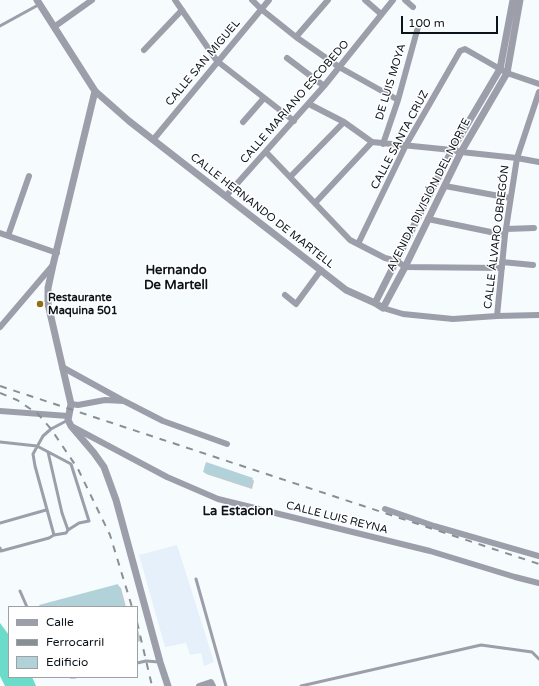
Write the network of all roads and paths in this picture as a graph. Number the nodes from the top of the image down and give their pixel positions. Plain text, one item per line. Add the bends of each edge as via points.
1 (92, 0) edge
2 (175, 0) edge
3 (252, 0) edge
4 (269, 0) edge
5 (328, 0) edge
6 (365, 0) edge
7 (393, 0) edge
8 (405, 0) edge
9 (513, 0) edge
10 (520, 0) edge
11 (40, 3) edge
12 (413, 7) dead end
13 (261, 9) junction
14 (182, 10) junction
15 (381, 14) junction
16 (0, 26) edge
17 (54, 27) junction
18 (418, 27) dead end
19 (296, 37) junction
20 (144, 50) dead end
21 (287, 58) dead end
22 (218, 61) junction
23 (339, 67) junction
24 (500, 69) junction
25 (507, 73) junction
26 (539, 84) edge
27 (324, 86) junction
28 (95, 91) junction
29 (539, 92) edge
30 (264, 98) junction
31 (398, 100) junction
32 (309, 104) junction
33 (243, 122) dead end
34 (294, 122) junction
35 (344, 122) junction
36 (153, 140) junction
37 (372, 142) junction
38 (383, 144) junction
39 (406, 145) junction
40 (452, 150) junction
41 (266, 152) junction
42 (461, 152) junction
43 (517, 158) junction
44 (539, 162) edge
45 (29, 176) dead end
46 (290, 177) junction
47 (445, 186) junction
48 (226, 196) junction
49 (510, 198) junction
50 (315, 203) junction
51 (428, 219) junction
52 (534, 228) dead end
53 (506, 232) junction
54 (0, 233) edge
55 (8, 236) junction
56 (358, 244) junction
57 (56, 253) junction
58 (397, 261) junction
59 (53, 265) junction
60 (502, 265) junction
61 (533, 265) dead end
62 (405, 267) junction
63 (321, 270) junction
64 (285, 295) dead end
65 (375, 303) junction
66 (383, 308) junction
67 (539, 315) edge
68 (497, 316) junction
69 (0, 327) edge
70 (62, 367) junction
71 (124, 400) junction
72 (71, 404) junction
73 (0, 411) edge
74 (69, 421) junction
75 (0, 442) edge
76 (227, 444) dead end
77 (37, 446) junction
78 (48, 452) junction
79 (385, 509) dead end
80 (46, 510) junction
81 (0, 523) edge
82 (68, 530) junction
83 (54, 535) junction
84 (0, 548) edge
85 (539, 556) edge
86 (196, 579) dead end
87 (539, 583) edge
88 (20, 591) dead end
89 (27, 606) edge
90 (539, 658) edge
91 (160, 662) junction
92 (138, 663) edge
93 (168, 686) edge
94 (199, 686) edge
95 (213, 686) edge
96 (226, 686) edge
97 (301, 686) edge

1 - 17 street
2 - 14 street
3 - 13 street
4 - 13 street, CALLE SAN MIGUEL
5 - 19 street
6 - 15 street
7 - 15 street, CALLE MARIANO ESCOBEDO
8 - 12 street
9 - 24 street, AVENIDA DIVISIÓN DEL NORTE
10 - 25 street, AVENIDA DIVISIÓN DEL NORTE
11 - 16 lane
11 - 17 street, CALLE HERNANDO DE MARTELL
13 - 19 street
13 - 22 street, CALLE SAN MIGUEL
14 - 20 street
14 - 22 street
15 - 23 street, CALLE MARIANO ESCOBEDO
17 - 28 street, CALLE HERNANDO DE MARTELL
18 - 31 street, DE LUIS MOYA
19 - 23 street
21 - 27 street
22 - 30 street
22 - 36 street, CALLE SAN MIGUEL
23 - 27 street, CALLE MARIANO ESCOBEDO
23 - 31 street
24 - 25 street
24 - 39 street, CALLE SANTA CRUZ via 465,49 460,51
24 - 40 street, AVENIDA DIVISIÓN DEL NORTE
25 - 26 street
25 - 42 street, AVENIDA DIVISIÓN DEL NORTE
27 - 32 street, CALLE MARIANO ESCOBEDO
28 - 36 street, CALLE HERNANDO DE MARTELL
28 - 57 street
29 - 43 street, CALLE ÁLVARO OBREGÓN
30 - 33 street
30 - 34 street
31 - 38 street, DE LUIS MOYA
32 - 34 street, CALLE MARIANO ESCOBEDO
32 - 35 street
34 - 41 street, CALLE MARIANO ESCOBEDO
35 - 37 street
35 - 46 street
36 - 48 street, CALLE HERNANDO DE MARTELL
37 - 38 street
37 - 50 street
38 - 39 street
39 - 40 street
39 - 56 street, CALLE SANTA CRUZ
40 - 42 street
40 - 58 street, AVENIDA DIVISIÓN DEL NORTE
41 - 46 street
41 - 48 street, CALLE MARIANO ESCOBEDO
42 - 43 street
42 - 47 street, AVENIDA DIVISIÓN DEL NORTE
43 - 44 street
43 - 49 street, CALLE ÁLVARO OBREGÓN
45 - 55 street
46 - 50 street
47 - 49 street
47 - 51 street, AVENIDA DIVISIÓN DEL NORTE
48 - 63 street, CALLE HERNANDO DE MARTELL
49 - 53 street, CALLE ÁLVARO OBREGÓN
50 - 56 street via 350,240
51 - 53 street
51 - 62 street, AVENIDA DIVISIÓN DEL NORTE
52 - 53 street
53 - 60 street, CALLE ÁLVARO OBREGÓN
54 - 55 street
55 - 57 street
56 - 58 street via 385,258
57 - 59 street
58 - 62 street
58 - 65 street, AVENIDA DIVISIÓN DEL NORTE
59 - 69 street
59 - 70 street via 48,288 48,304
60 - 61 street
60 - 62 street
60 - 68 street, CALLE ÁLVARO OBREGÓN
62 - 66 street, AVENIDA DIVISIÓN DEL NORTE
63 - 64 street via 296,304
63 - 65 street, CALLE HERNANDO DE MARTELL via 346,290
65 - 66 street, CALLE HERNANDO DE MARTELL
66 - 68 street, CALLE HERNANDO DE MARTELL via 403,314 453,319
67 - 68 street, CALLE HERNANDO DE MARTELL
70 - 71 street
70 - 72 street
71 - 72 street via 104,400 78,406
71 - 76 street via 163,421
72 - 74 street
73 - 74 street, CALLE LUIS REYNA
74 - 77 lane via 51,429
74 - 87 street, CALLE LUIS REYNA via 167,477 218,499 430,551
74 - 91 street via 104,467 116,500
75 - 77 lane
77 - 78 lane
77 - 80 lane via 33,454
78 - 82 lane
78 - 82 lane via 71,464 89,521
79 - 85 street
80 - 81 lane
80 - 83 lane
82 - 83 lane via 66,533
83 - 84 lane via 1,551
86 - 96 lane
88 - 89 lane
90 - 97 lane via 532,652 481,645
91 - 92 lane
91 - 93 street
94 - 95 street via 211,682

